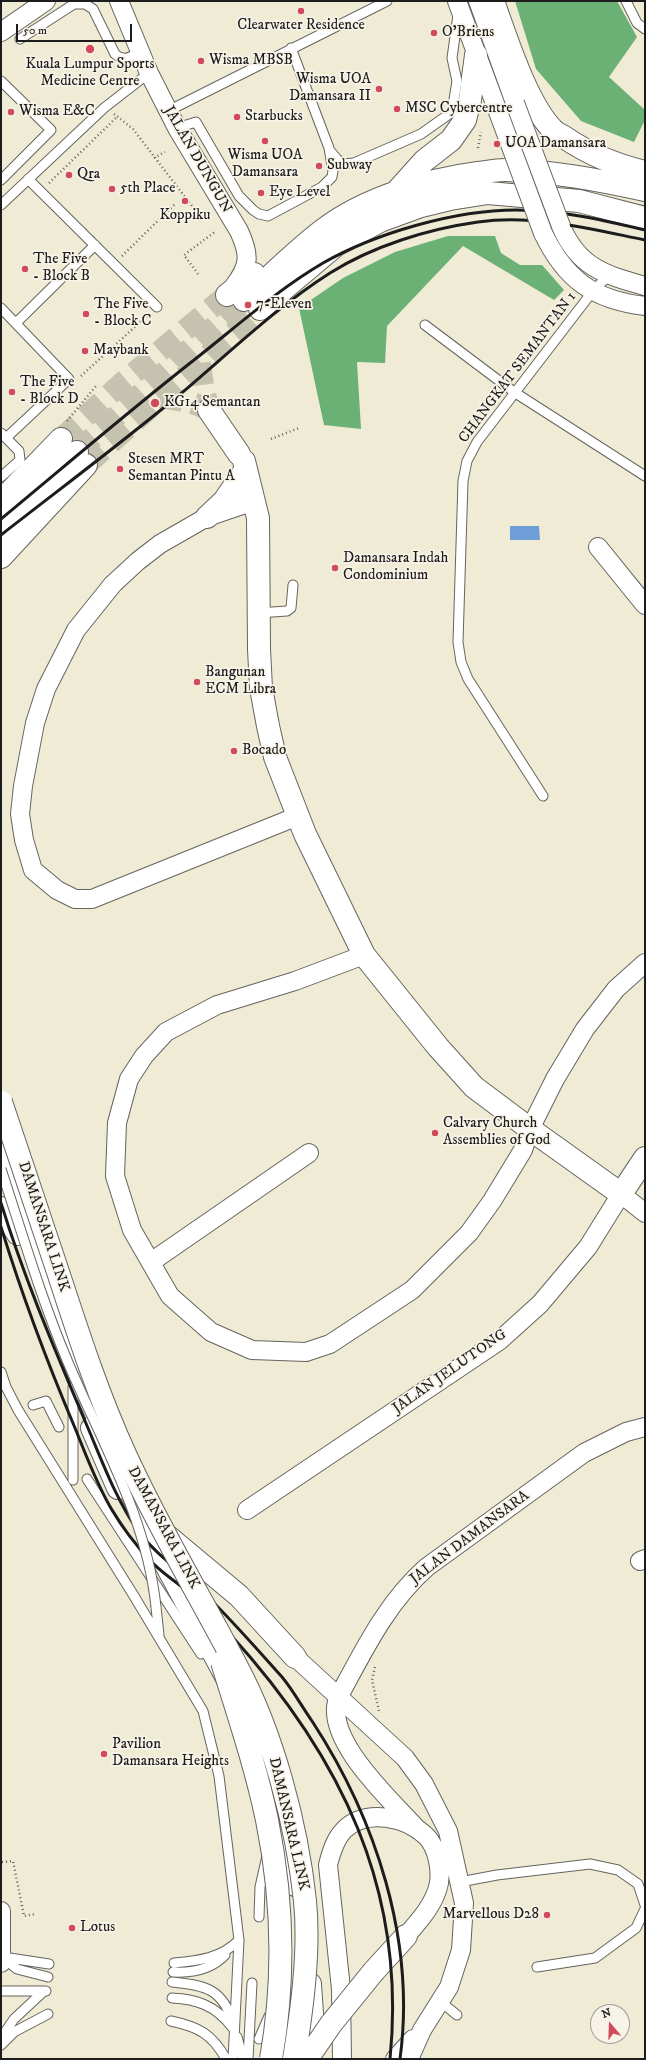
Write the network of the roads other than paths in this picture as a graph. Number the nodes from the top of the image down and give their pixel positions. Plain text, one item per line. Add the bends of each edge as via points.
1 (119, 1) edge
2 (387, 1) edge
3 (478, 1) edge
4 (493, 1) edge
5 (626, 1) edge
6 (36, 3) edge
7 (458, 4) edge
8 (6, 28) edge
9 (645, 29) edge
10 (291, 48) junction
11 (140, 52) junction
12 (476, 55) junction
13 (149, 73) junction
14 (1, 81) edge
15 (168, 111) junction
16 (177, 128) junction
17 (329, 148) junction
18 (645, 172) edge
19 (28, 178) junction
20 (1, 180) edge
21 (645, 190) edge
22 (395, 194) junction
23 (1, 205) edge
24 (645, 218) edge
25 (95, 246) junction
26 (608, 276) junction
27 (645, 286) edge
28 (593, 291) junction
29 (244, 301) junction
30 (645, 306) edge
31 (157, 307) road end
32 (1, 308) edge
33 (16, 323) junction
34 (425, 325) dead end
35 (514, 392) junction
36 (209, 410) dead end
37 (4, 436) edge
38 (72, 445) junction
39 (243, 461) junction
40 (645, 476) edge
41 (1, 477) edge
42 (1, 501) edge
43 (254, 502) junction
44 (207, 516) junction
45 (1, 529) edge
46 (598, 547) dead end
47 (1, 556) edge
48 (293, 585) dead end
49 (645, 605) edge
50 (258, 613) junction
51 (543, 796) dead end
52 (298, 816) junction
53 (364, 955) junction
54 (645, 964) edge
55 (1, 1102) edge
56 (530, 1129) junction
57 (1, 1144) edge
58 (309, 1153) dead end
59 (645, 1158) edge
60 (1, 1169) edge
61 (1, 1181) edge
62 (622, 1194) junction
63 (1, 1208) edge
64 (645, 1212) edge
65 (18, 1234) junction
66 (150, 1262) junction
67 (1, 1372) edge
68 (73, 1387) junction
69 (33, 1405) dead end
70 (60, 1427) dead end
71 (645, 1427) edge
72 (87, 1478) dead end
73 (73, 1480) dead end
74 (137, 1506) junction
75 (247, 1510) dead end
76 (208, 1614) junction
77 (160, 1639) junction
78 (201, 1654) junction
79 (295, 1658) joint
80 (339, 1696) junction
81 (418, 1830) junction
82 (268, 1850) junction
83 (460, 1882) junction
84 (645, 1905) edge
85 (645, 1909) edge
86 (1, 1910) edge
87 (259, 1917) dead end
88 (406, 1936) joint
89 (236, 1944) junction
90 (1, 1959) edge
91 (174, 1962) dead end
92 (49, 1964) dead end
93 (538, 1967) dead end
94 (173, 1972) dead end
95 (48, 1977) dead end
96 (172, 1982) dead end
97 (252, 1983) dead end
98 (1, 1991) edge
99 (172, 1998) dead end
100 (441, 2002) junction
101 (214, 2009) junction
102 (48, 2014) dead end
103 (457, 2015) dead end
104 (171, 2021) dead end
105 (422, 2030) junction
106 (235, 2031) junction
107 (1, 2038) edge
108 (1, 2045) edge
109 (263, 2049) edge
110 (226, 2059) edge
111 (232, 2059) edge
112 (243, 2059) edge
113 (248, 2059) edge
114 (271, 2059) edge
115 (285, 2059) edge
116 (294, 2059) edge
117 (309, 2059) edge
118 (342, 2059) edge
119 (395, 2059) edge
120 (409, 2059) edge

1 - 11 street, JALAN DUNGUN
2 - 10 lane
3 - 26 street, bridge via 568,242 578,255
4 - 18 main road via 528,90 538,110 554,131 579,148 610,162
5 - 9 lane via 637,23
6 - 8 street
7 - 12 street
7 - 17 lane via 452,58 457,81 452,112 421,134 354,163 344,164
8 - 11 lane via 22,41 74,4 85,4 93,9 115,54 125,59
10 - 15 lane
10 - 17 lane
11 - 13 street, JALAN DUNGUN
12 - 22 main road via 465,120 451,140 424,161
12 - 28 street, bridge via 543,233 564,268 579,283
13 - 15 street, JALAN DUNGUN
13 - 19 lane via 104,108
14 - 20 lane via 51,130
15 - 16 street, JALAN DUNGUN
16 - 17 lane via 196,122 239,196 253,210 268,216 322,188 332,177 334,172
16 - 29 street, JALAN DUNGUN via 247,248
19 - 23 lane
19 - 25 lane
21 - 22 main road via 580,176 503,170 426,183
22 - 29 main road via 349,213 308,242 276,257
24 - 29 main road via 579,201 488,194 450,199 421,206 380,221
25 - 31 lane
25 - 33 lane
26 - 27 street
26 - 28 lane, CHANGKAT SEMANTAN 1
28 - 30 street via 624,304
28 - 35 lane, CHANGKAT SEMANTAN 1
32 - 33 lane
33 - 37 lane via 69,379
34 - 35 lane
35 - 40 lane
35 - 51 lane, CHANGKAT SEMANTAN 1 via 477,442 467,461 463,481 458,642 461,662 468,679
36 - 39 main road
37 - 41 lane via 18,451 20,460
38 - 42 main road
38 - 45 main road
38 - 47 main road
39 - 43 main road
39 - 44 main road via 224,501
43 - 44 street
43 - 50 main road via 258,518
44 - 52 street via 160,544 113,584 76,630 46,690 35,723 20,814 33,870 57,890 75,899 92,899
46 - 49 street
48 - 50 lane via 291,608 287,611
50 - 52 main road via 261,688 268,726 276,757
52 - 53 main road
53 - 56 main road via 438,1047 474,1087
53 - 66 street via 294,981 217,1005 166,1032 144,1056 129,1079 117,1123 115,1176 132,1230
54 - 56 street via 616,989 596,1014 555,1079
55 - 76 main road, DAMANSARA LINK, bridge via 82,1345 115,1431 151,1509
56 - 62 main road
56 - 66 street via 513,1169 469,1233 412,1290 330,1344 306,1352 252,1350 211,1332 170,1296
57 - 74 main road, DAMANSARA LINK via 77,1368
58 - 66 street
59 - 62 main road, JALAN JELUTONG
60 - 77 lane, bridge via 42,1295 64,1353 139,1526 150,1567
61 - 65 main road
62 - 64 street
62 - 75 street, JALAN JELUTONG via 588,1247 540,1304 499,1341
63 - 65 main road
65 - 68 main road
67 - 77 lane via 18,1410
68 - 73 lane
68 - 78 main road via 120,1491
69 - 70 lane via 46,1401
71 - 80 street, JALAN DAMANSARA via 626,1432 584,1453 427,1567 410,1582 378,1626
72 - 78 lane
74 - 79 main road via 178,1545 239,1596
74 - 117 main road, DAMANSARA LINK via 235,1693 259,1758 299,1904 310,1981 313,2028
76 - 114 main road, bridge via 267,1820 275,1872 281,1952 279,2006
76 - 116 main road, DAMANSARA LINK, bridge via 238,1668 270,1746 298,1855 306,1903 306,1952
77 - 89 lane via 203,1711 219,1776
78 - 82 main road via 227,1708 248,1763
79 - 80 street
80 - 81 street via 336,1707 340,1734 352,1755
80 - 83 street via 405,1758 424,1784 448,1831
81 - 88 street via 428,1838 438,1859 439,1883 432,1902
81 - 118 street via 389,1818 359,1820 344,1830 333,1846 328,1865 341,1989
82 - 87 lane via 260,1887
82 - 109 main road via 273,1957 271,2011
82 - 115 main road via 283,1904 289,1946
83 - 84 lane via 590,1864 618,1870 638,1884
83 - 100 street via 464,1903 461,1950 449,1987
85 - 93 lane via 636,1928 595,1958
86 - 90 street
88 - 117 main road, bridge via 331,2024
89 - 91 lane via 210,1958
89 - 94 lane via 222,1959 207,1967 191,1973
89 - 106 lane
90 - 92 lane
90 - 95 lane via 17,1969
96 - 106 lane via 208,1988 222,1998
97 - 113 lane
98 - 107 lane via 46,1991 14,2019
99 - 101 lane via 191,1999
100 - 103 lane
100 - 105 street
101 - 106 lane
101 - 111 lane via 226,2026
102 - 108 lane via 14,2032
104 - 110 lane via 191,2025 208,2034
105 - 119 street
105 - 120 street
106 - 111 lane
106 - 112 lane

